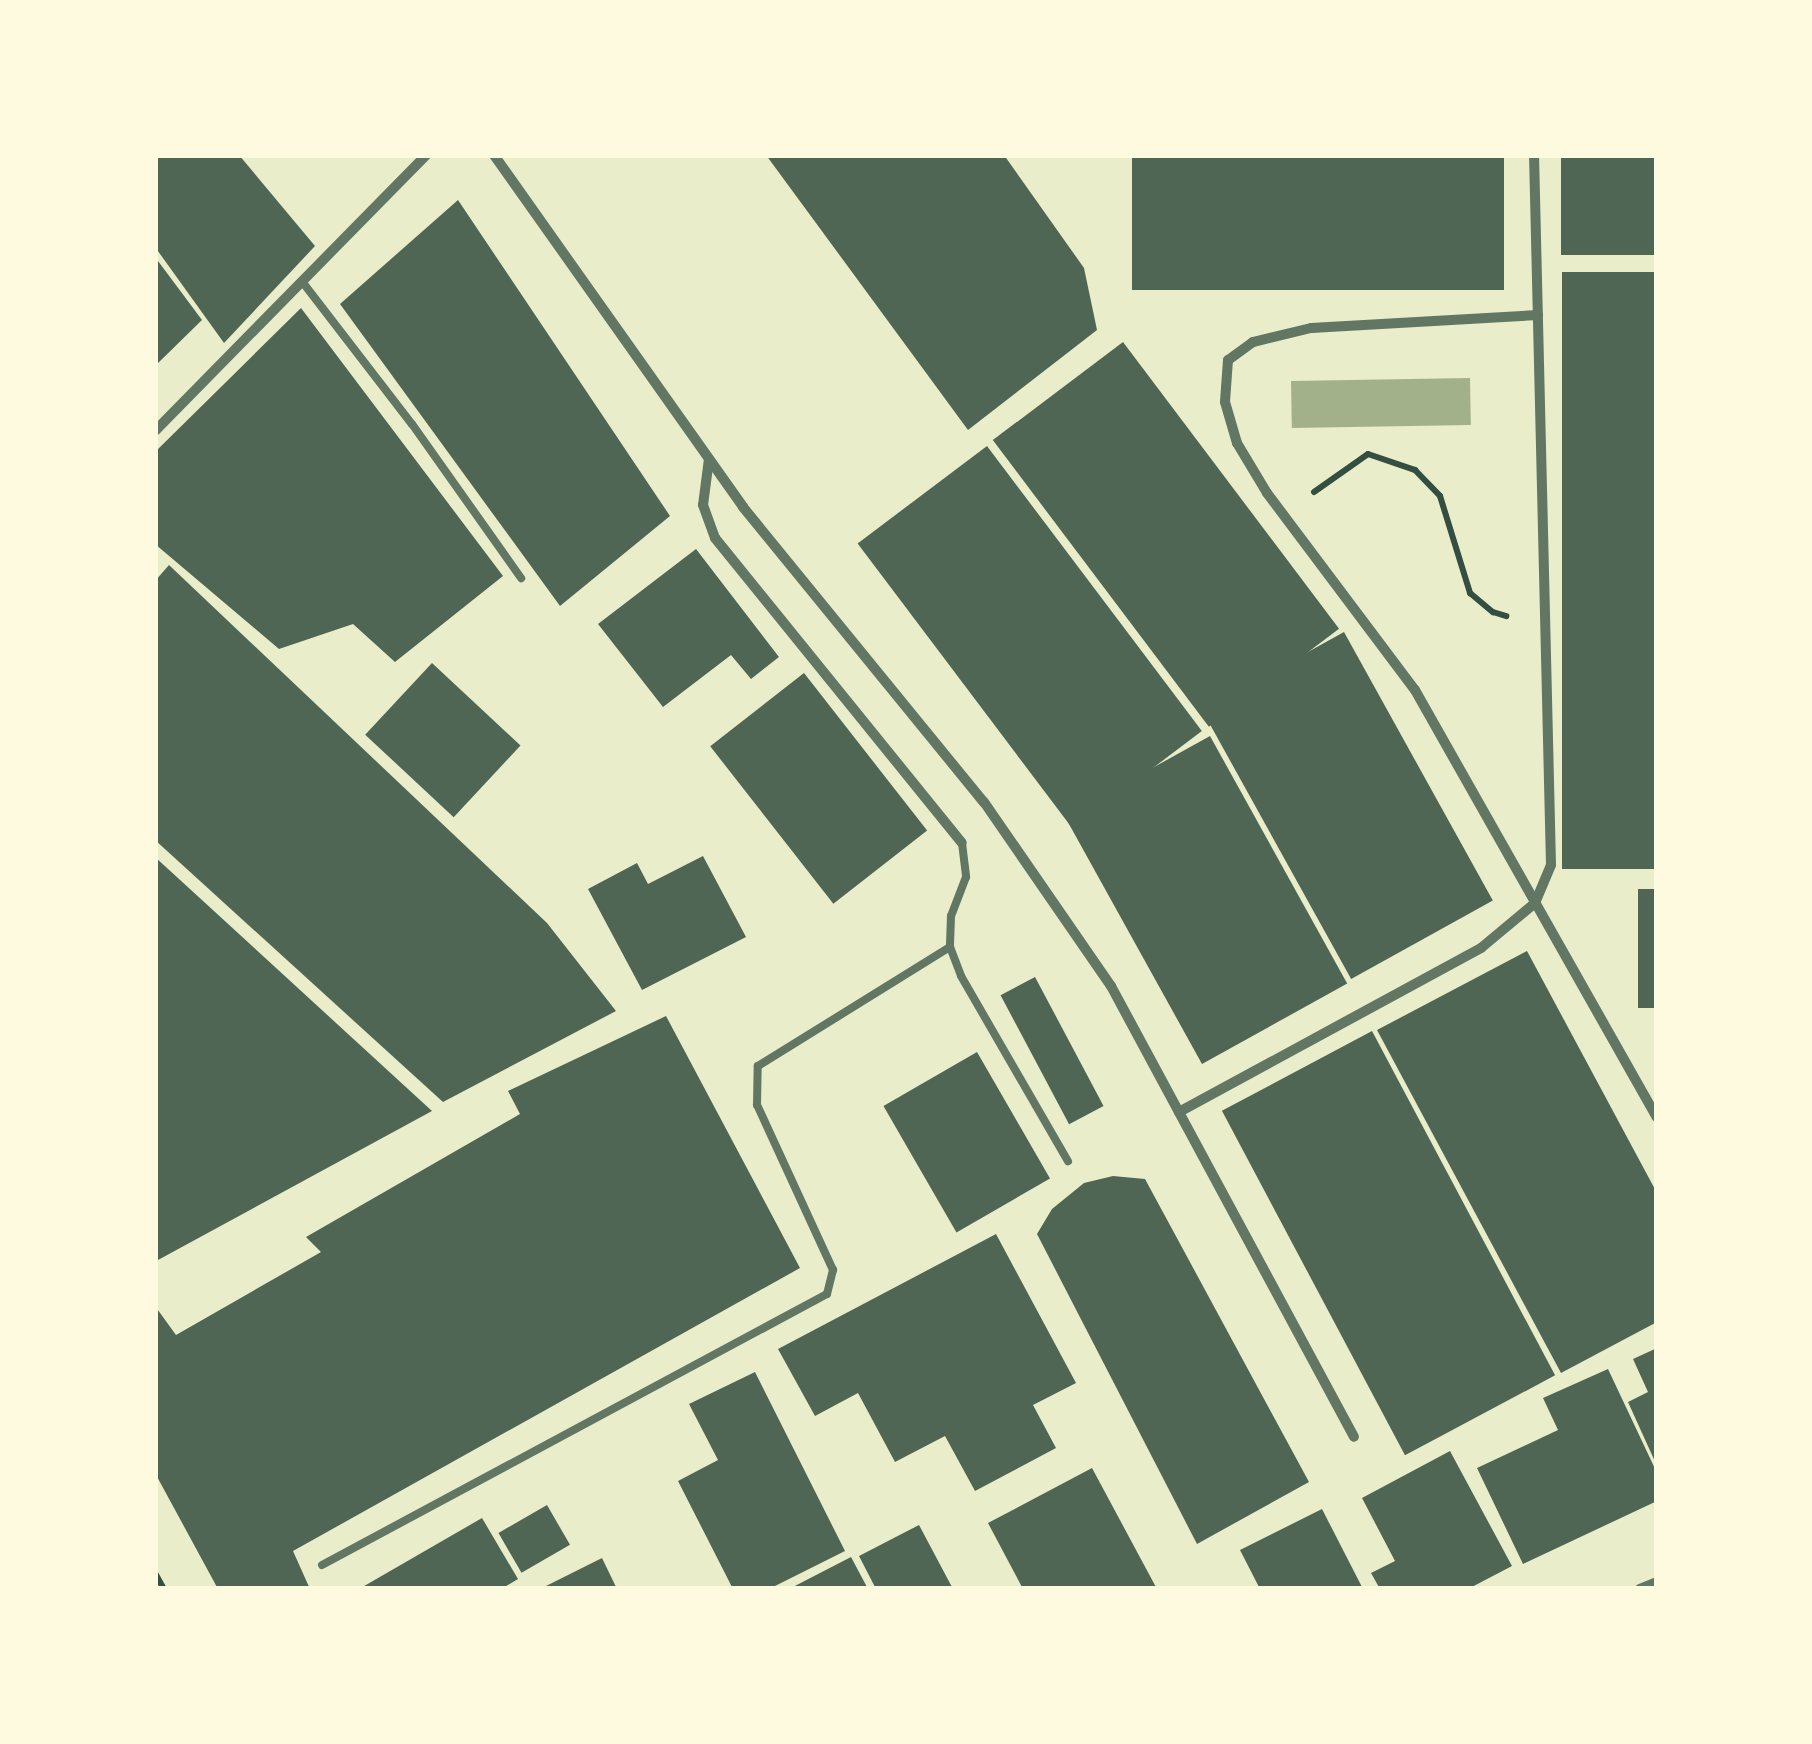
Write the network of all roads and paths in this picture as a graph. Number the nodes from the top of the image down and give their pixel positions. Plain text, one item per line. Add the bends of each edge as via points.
1 (426, 155) edge
2 (494, 155) edge
3 (1534, 155) edge
4 (304, 284) junction
5 (1538, 315) junction
6 (155, 430) edge
7 (710, 458) junction
8 (1285, 517) junction
9 (521, 578) dead end
10 (1547, 625) junction
11 (962, 843) joint
12 (1535, 904) junction
13 (950, 947) junction
14 (1179, 1112) junction
15 (1657, 1118) edge
16 (1068, 1162) dead end
17 (1354, 1437) dead end
18 (322, 1565) dead end
19 (155, 1573) edge
20 (1657, 1582) edge
21 (164, 1589) edge
22 (1640, 1589) edge

1 - 4 street
2 - 7 street
3 - 5 street
4 - 6 street
4 - 9 lane
5 - 8 street via 1311,328 1253,342 1228,360 1225,402 1237,443
5 - 10 street
7 - 11 street via 702,504 715,538
7 - 14 street via 984,802 1111,986
8 - 10 path via 1368,454 1415,470 1440,496 1470,593 1493,612
8 - 12 street via 1415,690
10 - 12 street via 1551,865
11 - 13 lane via 966,877 951,916
12 - 14 street via 1481,948
12 - 15 street
13 - 16 lane
13 - 18 lane via 758,1066 757,1105 833,1270 827,1294
14 - 17 street
19 - 21 path
20 - 22 street

